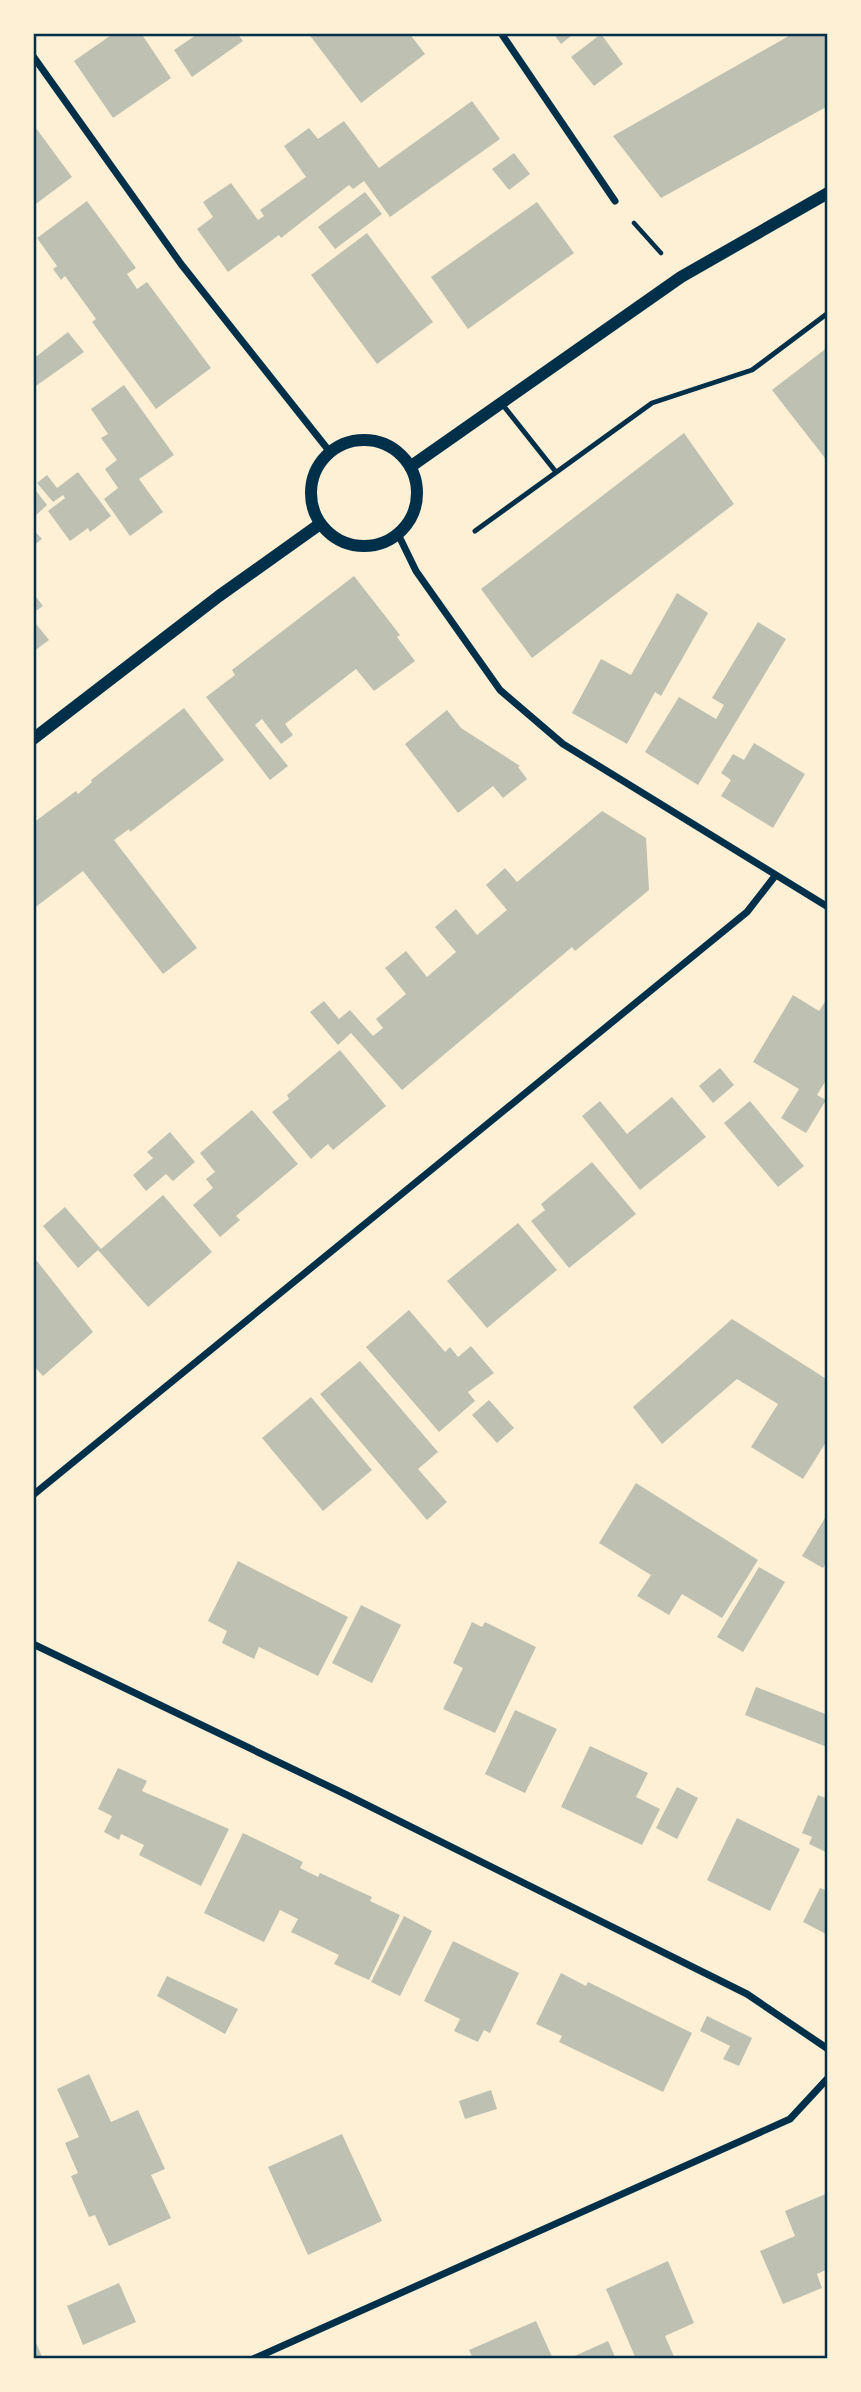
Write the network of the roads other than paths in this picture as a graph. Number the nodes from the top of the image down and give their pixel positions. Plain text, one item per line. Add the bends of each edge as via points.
1 (501, 33) edge
2 (33, 56) edge
3 (828, 193) edge
4 (615, 201) road end
5 (828, 313) edge
6 (500, 402) junction
7 (330, 452) junction
8 (410, 467) junction
9 (556, 472) junction
10 (320, 524) junction
11 (475, 531) dead end
12 (397, 534) junction
13 (33, 739) edge
14 (775, 876) junction
15 (828, 907) edge
16 (33, 1495) edge
17 (33, 1644) edge
18 (828, 2049) edge
19 (828, 2078) edge
20 (253, 2359) edge

1 - 4 street
2 - 7 street via 181,264
3 - 6 street via 681,277
5 - 9 lane via 752,370 652,403
6 - 8 street
6 - 9 lane
7 - 8 street via 355,441 382,443 398,452
7 - 10 street via 316,471 310,494
8 - 12 street via 417,495 414,510
9 - 11 lane
10 - 12 street via 332,536 365,547
10 - 13 street
12 - 14 street via 416,571 500,690 563,744
14 - 15 street
14 - 16 street via 747,912
17 - 18 street via 747,1994
19 - 20 street via 790,2119

